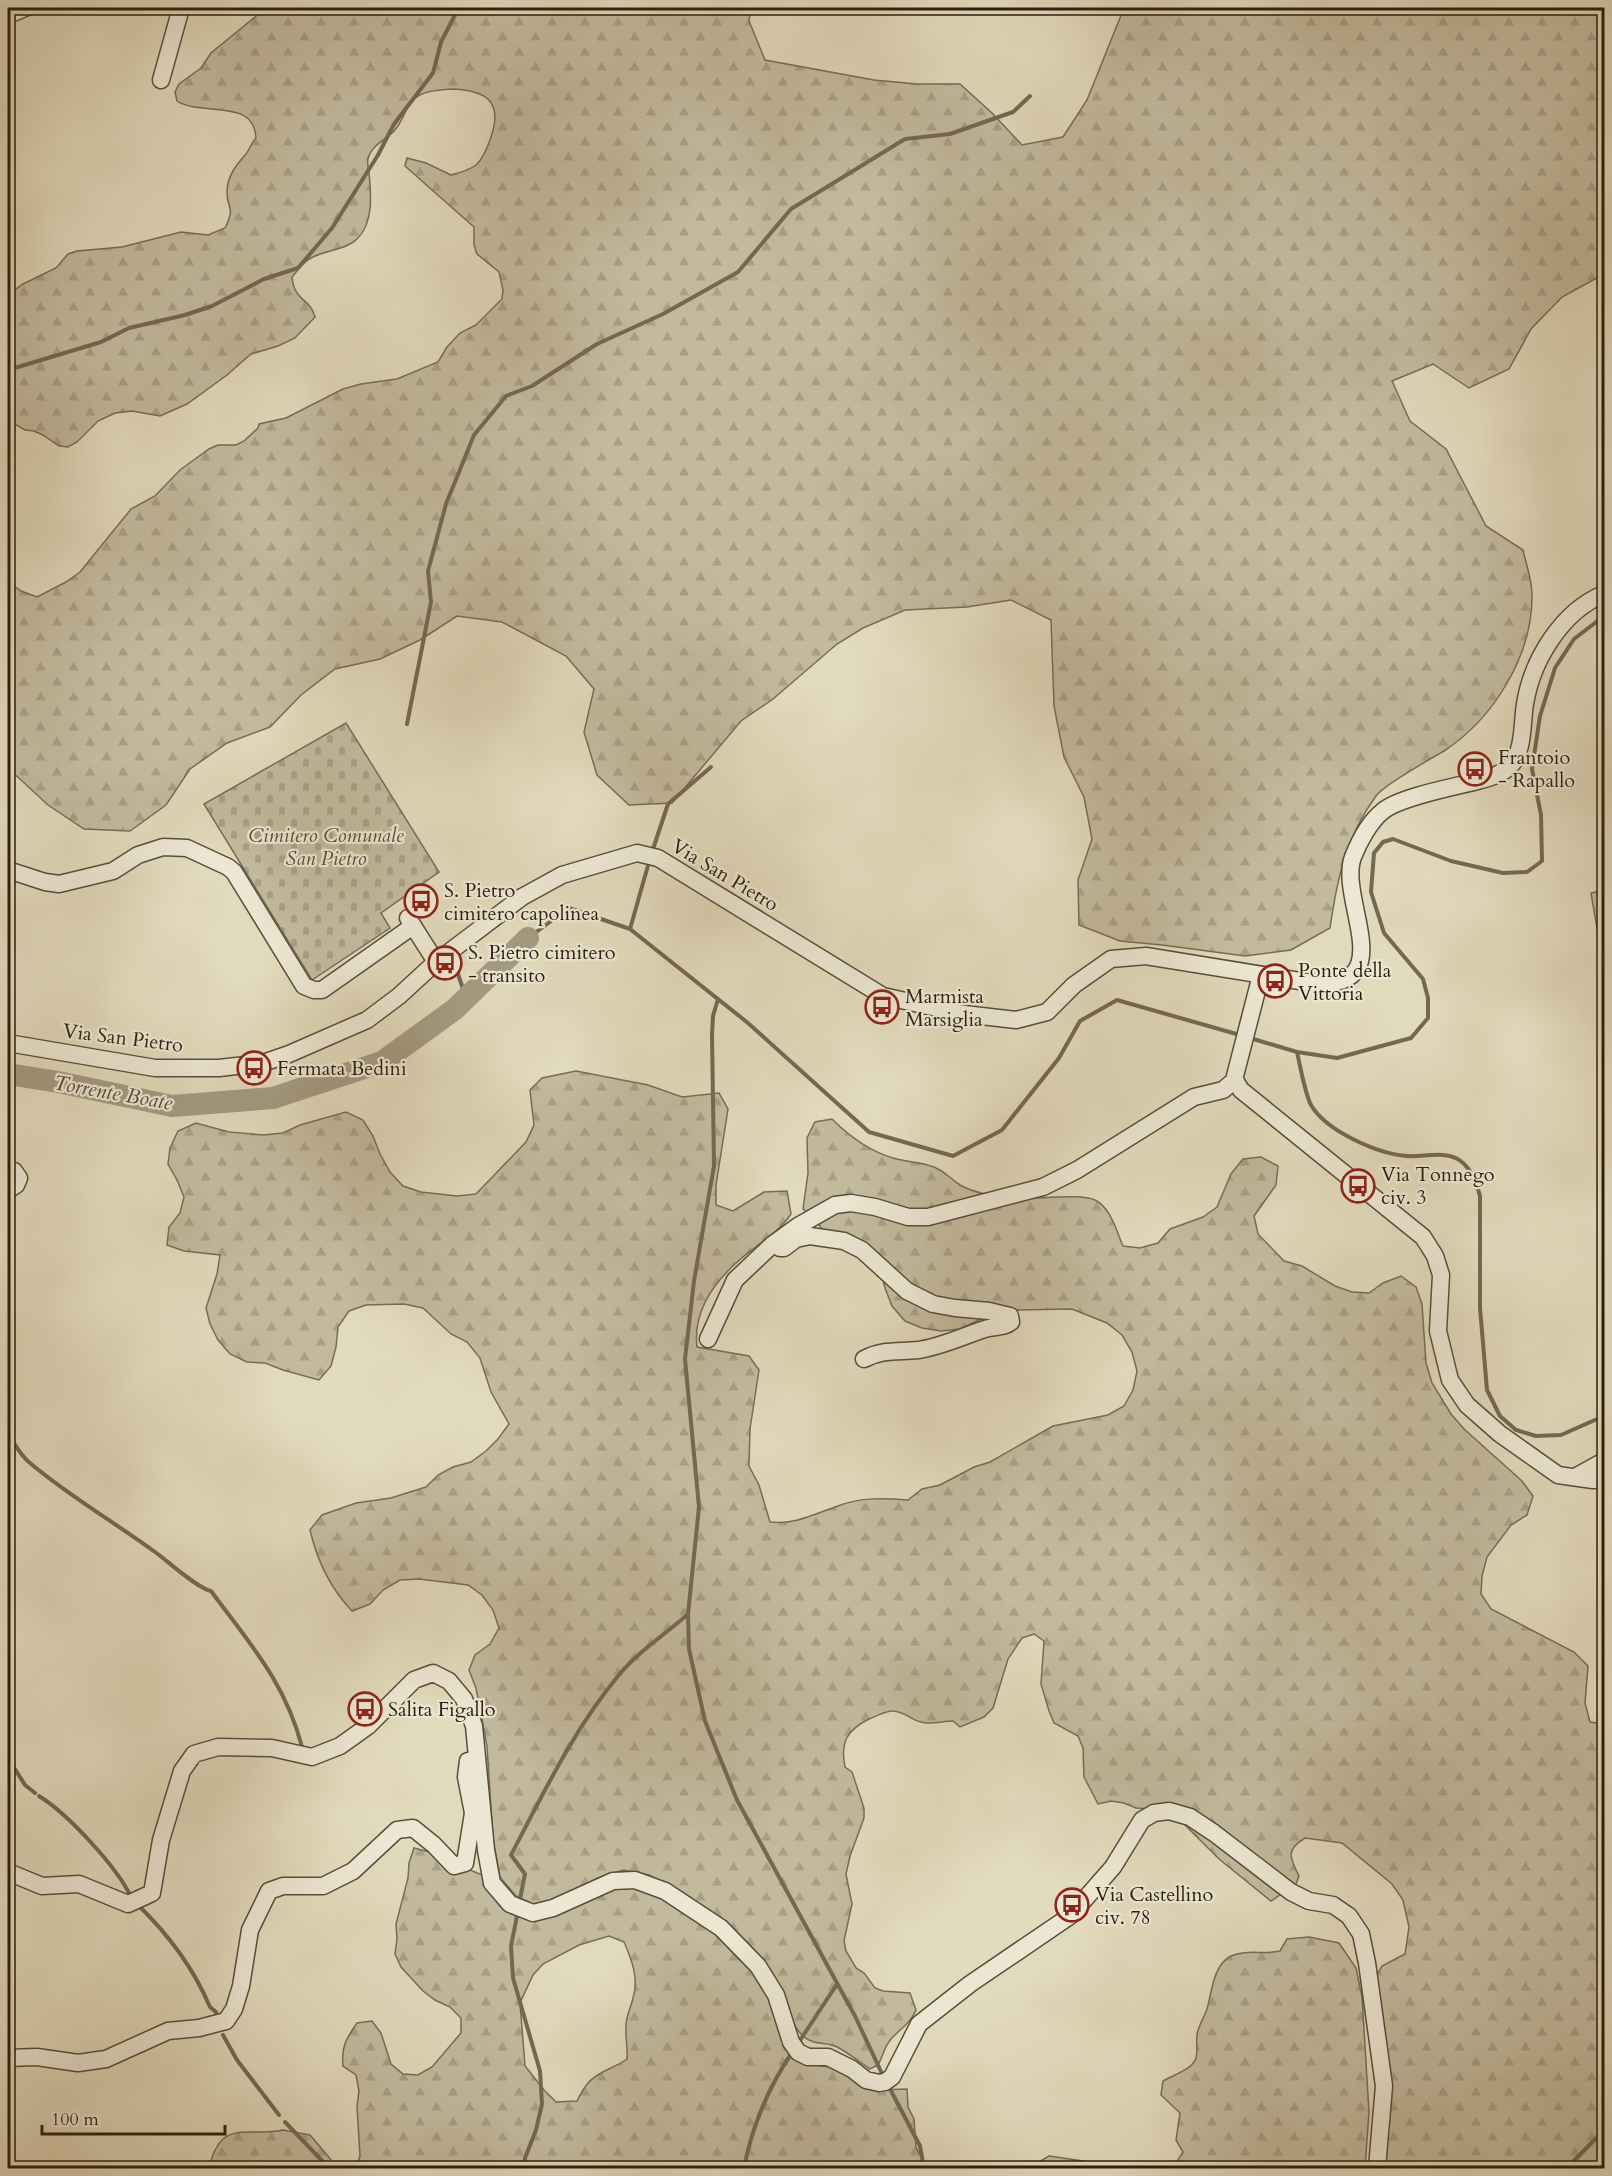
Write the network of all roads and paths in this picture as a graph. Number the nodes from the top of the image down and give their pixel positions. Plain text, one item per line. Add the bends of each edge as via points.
1 (25, 8) edge
2 (182, 8) edge
3 (8, 15) edge
4 (160, 80) dead end
5 (1605, 594) edge
6 (8, 870) edge
7 (436, 962) junction
8 (1261, 975) junction
9 (8, 1043) edge
10 (1235, 1080) junction
11 (8, 1171) edge
12 (8, 1190) edge
13 (772, 1245) junction
14 (708, 1339) dead end
15 (864, 1359) dead end
16 (1605, 1461) edge
17 (1575, 1477) junction
18 (1605, 1479) edge
19 (477, 1759) junction
20 (8, 1872) edge
21 (8, 2058) edge
22 (1377, 2169) edge

1 - 3 street
2 - 4 street
5 - 8 street, Via San Pietro via 1562,625 1541,655 1525,702 1516,757 1510,766 1486,779 1389,806 1375,819 1356,850 1349,872 1362,940 1361,958 1354,971 1342,980 1324,984
6 - 7 street via 59,884 113,871 146,852 187,848 234,872 304,986 322,990 410,922
7 - 8 street, Via San Pietro via 522,897 562,875 637,854 658,858 883,996 964,1014 1016,1020 1047,1012 1074,985 1111,959 1146,956
7 - 9 street, Via San Pietro via 367,1020 254,1065 155,1068
8 - 10 street
10 - 13 street via 1223,1090 1194,1097 1077,1170 1042,1186 928,1217 908,1217 851,1203 835,1205
10 - 17 street via 1251,1098 1423,1237 1441,1275 1438,1331 1450,1380 1467,1405 1500,1434 1558,1475
11 - 12 street via 14,1171 19,1178
13 - 14 street via 735,1280
13 - 15 street via 783,1248 810,1236 844,1241 862,1250 907,1291 933,1304 1010,1316 1007,1326 918,1350 892,1350
16 - 17 street
17 - 18 street
19 - 20 street via 474,1726 464,1699 449,1681 433,1673 414,1680 368,1726 340,1746 312,1757 272,1748 218,1747 194,1754 182,1771 161,1840 152,1893 128,1904 80,1884 42,1886
19 - 21 street via 468,1761 466,1777 472,1813 465,1863 453,1866 413,1828 397,1830 353,1872 322,1886 283,1886 269,1891 250,1930 241,1986 226,2021 168,2031 106,2058 78,2063 38,2057
19 - 22 street via 492,1882 510,1904 533,1913 613,1881 635,1880 665,1891 721,1928 758,1966 776,1995 798,2052 808,2057 828,2057 852,2068 866,2080 879,2083 892,2077 918,2024 1070,1916 1113,1867 1142,1820 1169,1811 1190,1817 1291,1892 1309,1901 1334,1905 1349,1916 1360,1934 1384,2086

